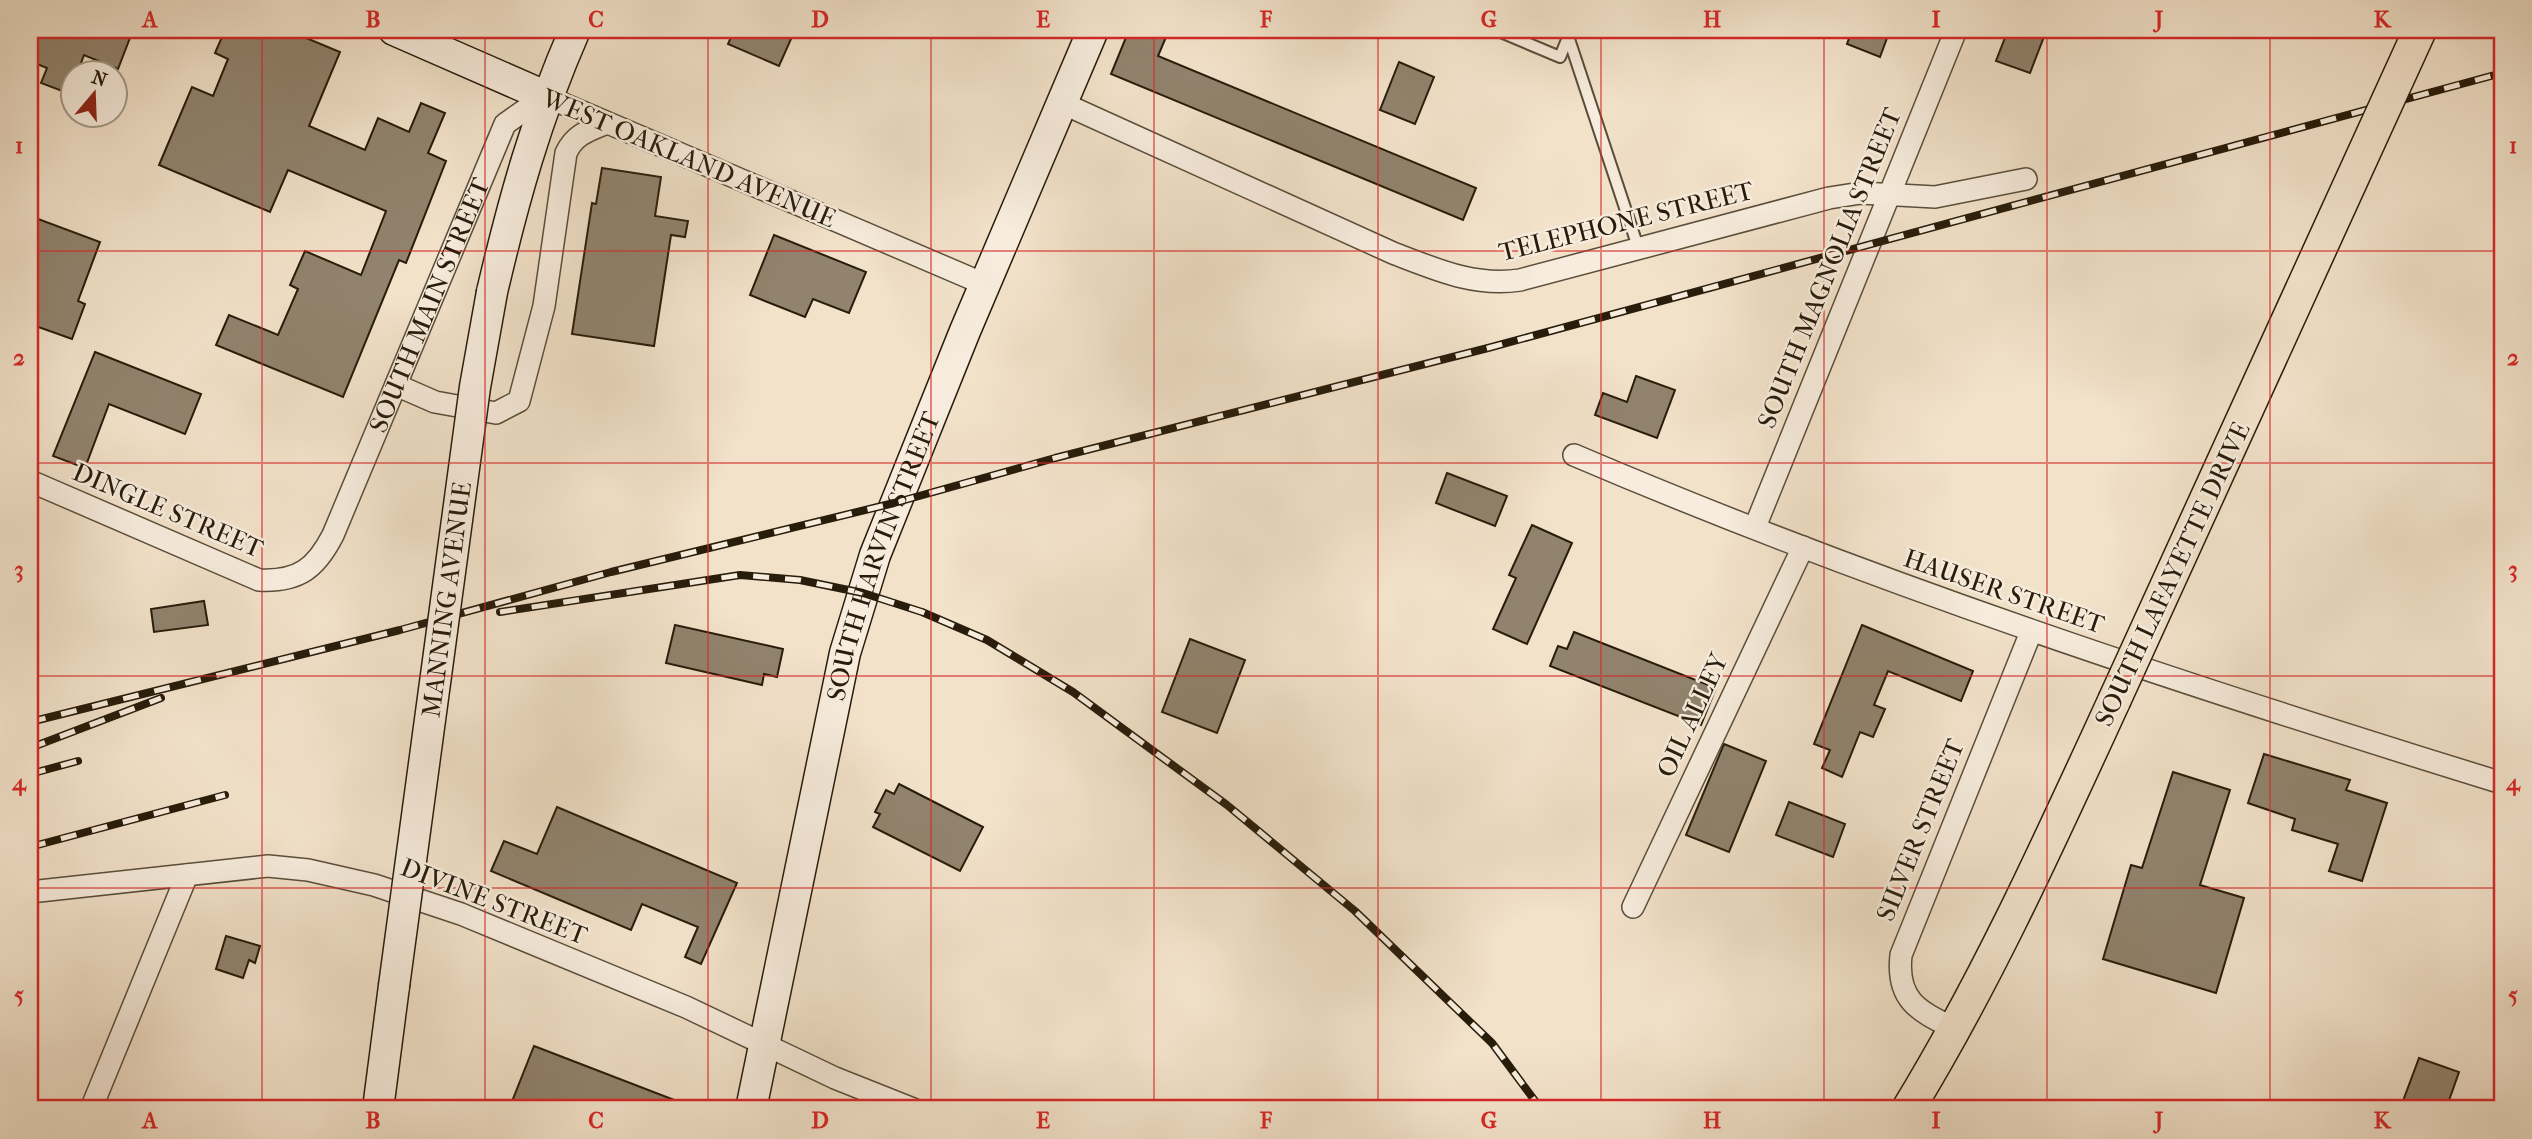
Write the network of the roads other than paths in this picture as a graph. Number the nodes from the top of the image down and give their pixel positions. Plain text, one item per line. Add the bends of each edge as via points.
1 (394, 30) edge
2 (575, 30) edge
3 (1094, 30) edge
4 (1496, 30) edge
5 (1956, 30) edge
6 (2420, 30) edge
7 (1568, 32) edge
8 (545, 96) junction
9 (1062, 103) junction
10 (607, 123) junction
11 (2026, 179) dead end
12 (1888, 195) junction
13 (1639, 247) junction
14 (984, 284) junction
15 (396, 385) junction
16 (1574, 455) dead end
17 (30, 481) edge
18 (1755, 527) junction
19 (1803, 547) junction
20 (285, 579) joint
21 (2031, 632) junction
22 (2502, 783) edge
23 (187, 875) junction
24 (30, 892) edge
25 (1633, 907) dead end
26 (1955, 1030) junction
27 (766, 1045) junction
28 (91, 1109) edge
29 (378, 1109) edge
30 (751, 1109) edge
31 (913, 1109) edge
32 (1909, 1109) edge

1 - 8 street, WEST OAKLAND AVENUE
2 - 8 street
3 - 9 street, SOUTH HARVIN STREET
4 - 7 lane via 1560,57
5 - 12 street, SOUTH MAGNOLIA STREET
6 - 26 main road, SOUTH LAFAYETTE DRIVE, bridge via 2019,908
7 - 13 lane
8 - 10 street, WEST OAKLAND AVENUE
8 - 15 street, SOUTH MAIN STREET via 505,124
8 - 29 street, MANNING AVENUE, bridge via 513,204 475,387
9 - 13 street, TELEPHONE STREET via 1393,253 1470,280 1498,284 1520,280
9 - 14 street, SOUTH HARVIN STREET
10 - 14 street, WEST OAKLAND AVENUE
10 - 15 street via 580,134 566,153 544,306 519,401 496,413 435,402
11 - 12 street, TELEPHONE STREET via 1935,197
12 - 13 street, TELEPHONE STREET via 1829,198
12 - 18 street, SOUTH MAGNOLIA STREET
14 - 27 street, SOUTH HARVIN STREET via 894,503 845,653
15 - 20 street, SOUTH MAIN STREET via 322,557 314,566
16 - 18 street, HAUSER STREET
17 - 20 street, DINGLE STREET via 259,580
18 - 19 street, HAUSER STREET
19 - 21 street, HAUSER STREET
19 - 25 street, OIL ALLEY
21 - 22 street, HAUSER STREET
21 - 26 street, SILVER STREET via 1901,955 1899,971 1907,998 1917,1009
23 - 24 street, DIVINE STREET
23 - 27 street, DIVINE STREET via 268,866 374,886 461,914
23 - 28 street
26 - 32 main road, SOUTH LAFAYETTE DRIVE
27 - 30 street, SOUTH HARVIN STREET
27 - 31 street, DIVINE STREET

